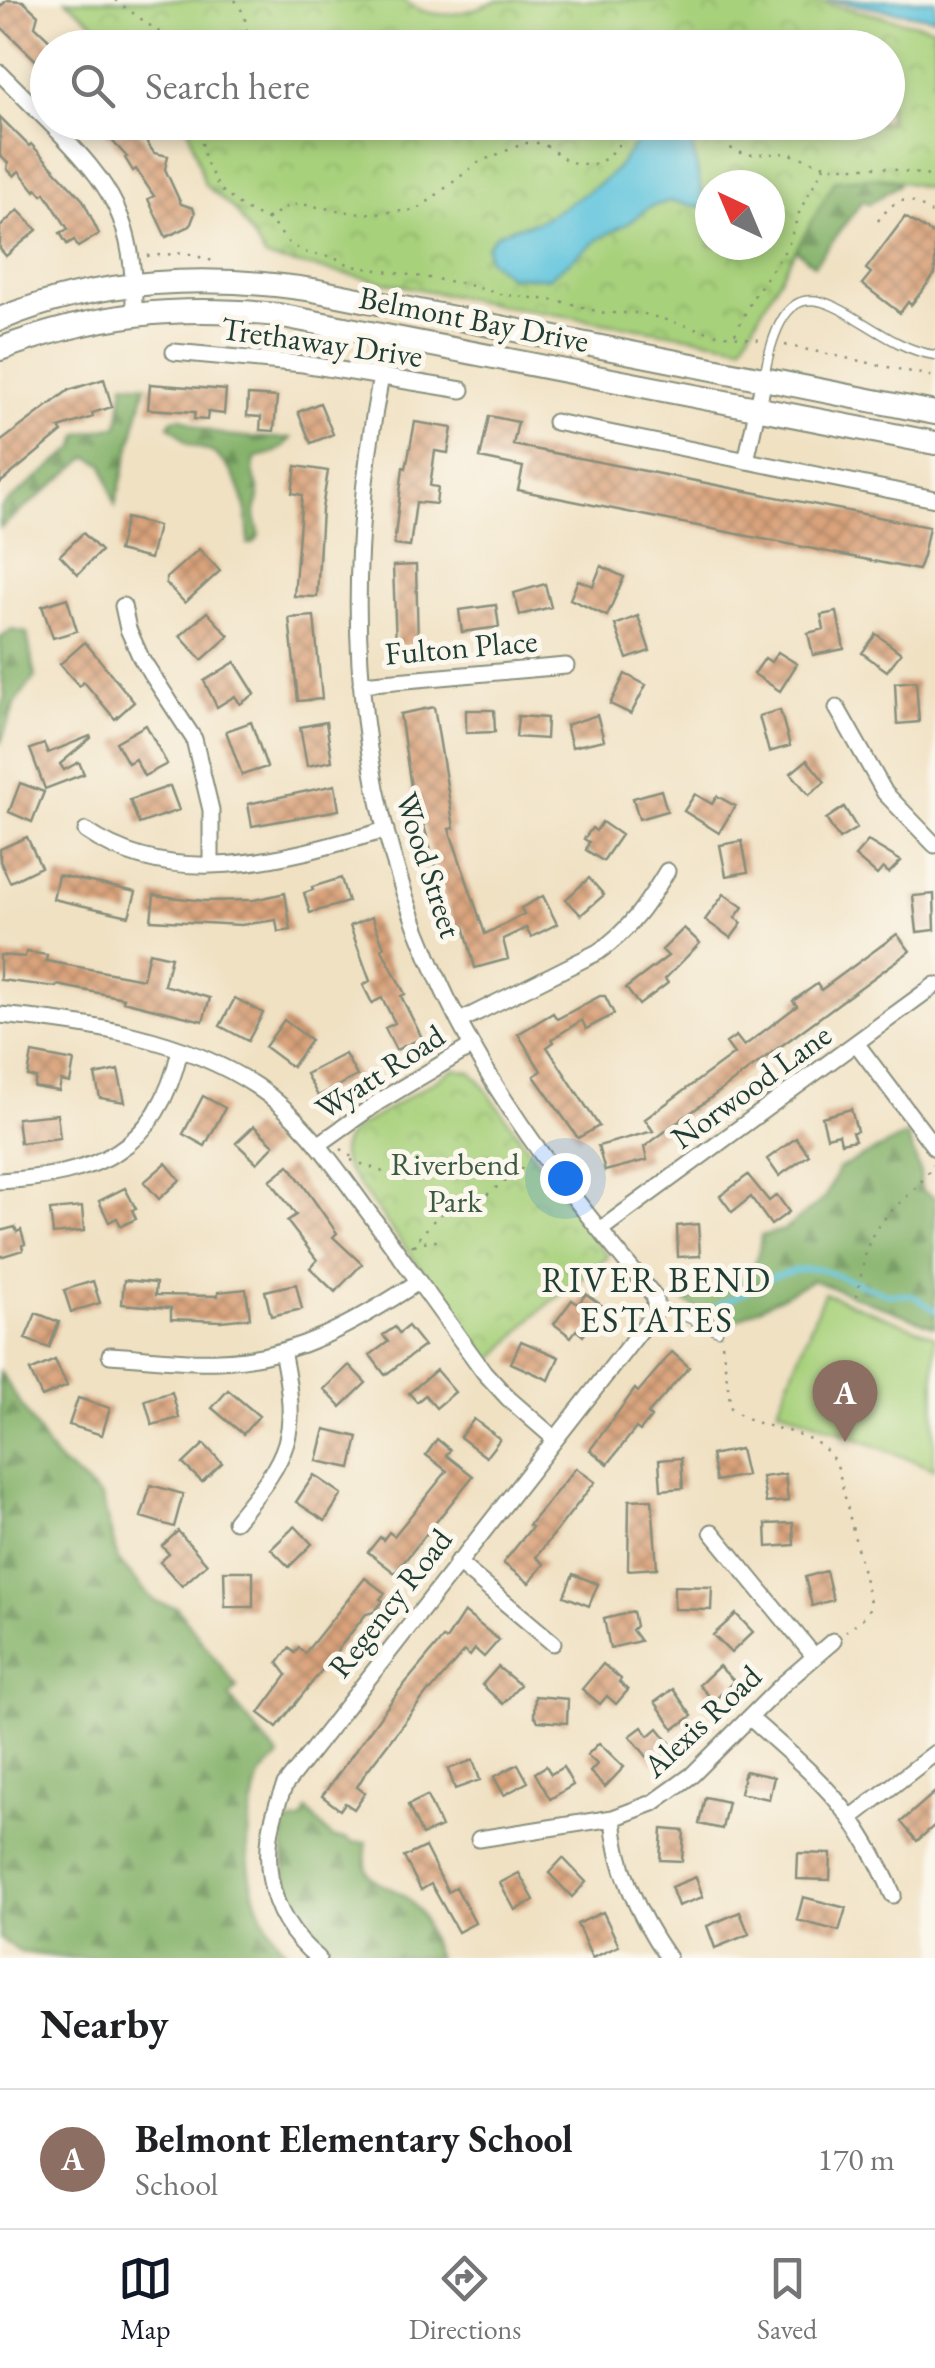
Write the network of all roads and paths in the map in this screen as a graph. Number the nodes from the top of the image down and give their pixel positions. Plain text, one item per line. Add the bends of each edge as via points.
1 (115, 0) edge
2 (235, 0) edge
3 (156, 30) edge
4 (247, 30) edge
5 (0, 73) edge
6 (30, 104) edge
7 (66, 140) edge
8 (202, 140) edge
9 (623, 140) edge
10 (726, 140) edge
11 (824, 166) junction
12 (935, 177) edge
13 (935, 216) edge
14 (267, 219) junction
15 (878, 221) dead end
16 (186, 254) dead end
17 (146, 257) dead end
18 (134, 285) junction
19 (134, 312) junction
20 (0, 319) edge
21 (734, 336) junction
22 (758, 340) dead end
23 (778, 342) dead end
24 (0, 349) edge
25 (174, 352) dead end
26 (935, 354) edge
27 (381, 376) junction
28 (935, 377) edge
29 (764, 379) junction
30 (462, 390) dead end
31 (758, 409) junction
32 (935, 413) edge
33 (555, 422) dead end
34 (935, 444) edge
35 (746, 461) junction
36 (935, 499) edge
37 (123, 606) dead end
38 (566, 666) dead end
39 (361, 684) junction
40 (837, 708) dead end
41 (386, 830) junction
42 (86, 831) dead end
43 (935, 845) edge
44 (212, 864) junction
45 (667, 872) dead end
46 (935, 985) edge
47 (0, 1015) edge
48 (460, 1022) junction
49 (856, 1043) junction
50 (472, 1046) junction
51 (180, 1050) junction
52 (318, 1145) junction
53 (935, 1148) edge
54 (543, 1151) junction
55 (351, 1160) dead end
56 (935, 1161) edge
57 (389, 1178) dead end
58 (0, 1181) edge
59 (600, 1230) junction
60 (443, 1243) dead end
61 (413, 1246) junction
62 (402, 1260) junction
63 (418, 1282) junction
64 (856, 1297) dead end
65 (657, 1304) junction
66 (716, 1330) joint
67 (282, 1351) junction
68 (110, 1355) dead end
69 (555, 1439) junction
70 (236, 1521) dead end
71 (712, 1532) dead end
72 (457, 1562) junction
73 (833, 1641) joint
74 (553, 1643) dead end
75 (814, 1656) junction
76 (750, 1718) junction
77 (935, 1753) edge
78 (852, 1817) junction
79 (613, 1818) junction
80 (479, 1839) dead end
81 (893, 1895) dead end
82 (318, 1958) edge
83 (668, 1958) edge

1 - 3 path
2 - 4 path
5 - 6 street
7 - 18 street via 116,204 130,242
8 - 14 path via 212,179 225,195
9 - 14 path via 593,166 569,162 542,143 525,143 479,162 417,210 362,214 300,204
10 - 11 path via 746,155 787,153
11 - 12 path
11 - 21 path via 788,246
13 - 15 path via 904,200 891,204
14 - 21 path via 297,249 352,266 603,313 642,313
16 - 17 path
18 - 19 street
18 - 20 street, Belmont Bay Drive
18 - 29 street, Belmont Bay Drive via 240,280 296,287
19 - 24 street, Belmont Bay Drive
19 - 31 street, Belmont Bay Drive via 278,315
21 - 22 path
23 - 28 path
25 - 27 street, Trethaway Drive
26 - 29 lane via 888,339 818,300 797,306 780,322
27 - 30 street, Trethaway Drive
27 - 39 street, Wood Street via 358,535
29 - 31 street
29 - 32 street, Belmont Bay Drive
31 - 34 street, Belmont Bay Drive
31 - 35 street
33 - 35 street
35 - 36 street
37 - 44 street via 141,658 194,739 211,810
38 - 39 street, Fulton Place
39 - 41 street, Wood Street
40 - 43 street via 885,793
41 - 44 street via 282,859
41 - 48 street, Wood Street via 412,916
42 - 44 street via 142,859
45 - 48 street via 618,938
46 - 49 street, Norwood Lane
47 - 51 street
48 - 50 street, Wood Street
49 - 53 street
49 - 59 street, Norwood Lane
50 - 52 street, Wyatt Road
50 - 54 street, Wood Street
51 - 52 street via 252,1084
51 - 58 street via 155,1114 114,1155 77,1171
52 - 62 street
54 - 59 street, Wood Street
54 - 61 path via 493,1191 441,1213
55 - 57 path
56 - 64 path via 876,1230
59 - 65 street, Wood Street
60 - 61 path
61 - 62 path
62 - 63 street
63 - 67 street via 327,1337
63 - 69 street via 495,1384
65 - 66 lane
65 - 69 street, Regency Road
66 - 73 path via 731,1408 822,1444 843,1480 870,1606
67 - 68 street via 224,1361
67 - 70 street via 292,1408 286,1450
69 - 72 street, Regency Road
71 - 75 street
72 - 74 street
72 - 82 street, Regency Road via 296,1767 276,1806 269,1882 287,1926
73 - 75 street, Alexis Road
75 - 76 street, Alexis Road
76 - 78 street
76 - 79 street, Alexis Road via 674,1790
77 - 78 street
78 - 81 street
79 - 80 street, Alexis Road
79 - 83 street via 626,1881

